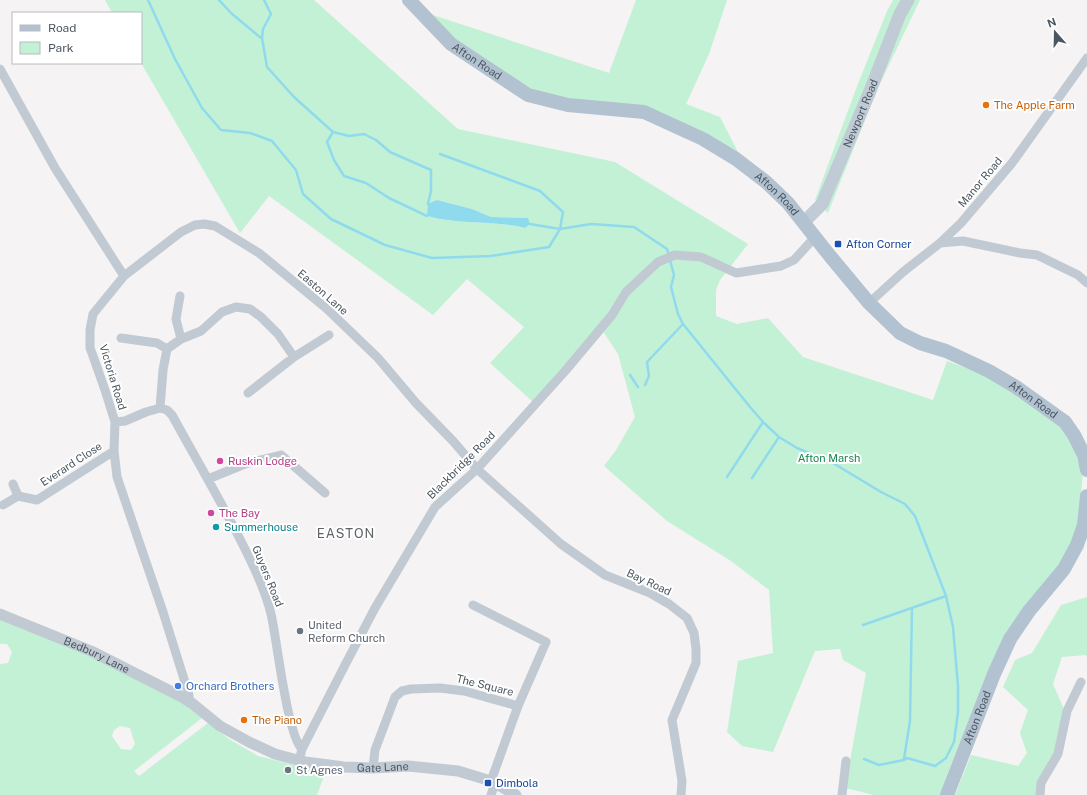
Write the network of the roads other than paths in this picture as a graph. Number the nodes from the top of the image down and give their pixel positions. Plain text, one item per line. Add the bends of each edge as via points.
1 (409, 0) edge
2 (908, 0) edge
3 (1087, 58) edge
4 (0, 69) edge
5 (804, 222) junction
6 (961, 223) junction
7 (815, 237) junction
8 (963, 241) junction
9 (940, 243) junction
10 (124, 276) junction
11 (1087, 283) edge
12 (180, 296) dead end
13 (869, 303) junction
14 (329, 335) dead end
15 (121, 338) dead end
16 (181, 339) junction
17 (167, 349) junction
18 (294, 357) junction
19 (248, 393) dead end
20 (160, 408) junction
21 (115, 422) junction
22 (114, 451) junction
23 (477, 469) junction
24 (1087, 470) edge
25 (208, 480) junction
26 (13, 484) dead end
27 (325, 493) dead end
28 (18, 496) junction
29 (1087, 496) edge
30 (3, 505) dead end
31 (473, 605) dead end
32 (0, 614) edge
33 (1080, 682) dead end
34 (190, 702) junction
35 (518, 706) junction
36 (302, 749) junction
37 (299, 761) junction
38 (846, 761) dead end
39 (373, 768) junction
40 (493, 782) junction
41 (491, 795) edge
42 (516, 795) edge
43 (681, 795) edge
44 (842, 795) edge
45 (947, 795) edge
46 (1040, 795) edge

1 - 5 main road, Afton Road via 451,44 528,94 568,105 644,112 703,138 766,182
2 - 5 main road, Newport Road via 822,204
3 - 6 street, Manor Road via 1012,163
4 - 10 street via 55,168
5 - 7 main road, Afton Road
6 - 8 street
6 - 9 street, Manor Road
7 - 13 main road, Afton Road
7 - 23 street, Blackbridge Road via 794,260 781,266 736,273 701,257 675,255 661,261 626,292 596,335
8 - 9 street
8 - 11 street via 1037,255 1078,275
9 - 13 street, Manor Road
10 - 21 street, Victoria Road via 93,314 90,330 90,348
10 - 23 street, Easton Lane via 181,232 195,225 215,226 258,253 326,308 378,358
12 - 16 street via 176,319
13 - 24 main road, Afton Road via 900,334 989,371 1065,422 1084,455
14 - 18 street
15 - 17 street via 157,343
16 - 17 street
16 - 18 street via 201,331 222,312 236,307 250,309 278,334
17 - 20 street
18 - 19 street
20 - 21 street via 126,421
20 - 25 street, Guyers Road via 172,415
21 - 22 street, Victoria Road
22 - 28 street, Everard Close via 37,500
22 - 34 street, Victoria Road via 117,477 163,612
23 - 36 street, Blackbridge Road via 435,507 368,621
23 - 43 street, Bay Road via 561,544 604,575 650,593 687,618 694,633 696,663 672,720 682,780
25 - 27 street via 245,464 281,455
25 - 36 street, Guyers Road via 254,568 271,613 288,707 295,737
26 - 28 street
28 - 30 street
29 - 45 main road, Afton Road via 1084,525 1077,545 1064,569 1029,610 1010,639
31 - 35 street via 546,642
32 - 34 street, Bedbury Lane via 91,651
33 - 46 street via 1067,711 1058,754 1041,783
34 - 37 street, Gate Lane via 233,734 275,754
35 - 39 street, The Square via 464,691 440,688 402,691 395,697 375,750
35 - 40 street, The Square
36 - 37 street, Blackbridge Road
37 - 39 street, Gate Lane
38 - 44 street
39 - 40 street, Gate Lane via 440,768 469,773
40 - 41 street, The Square
40 - 42 street, Gate Lane

